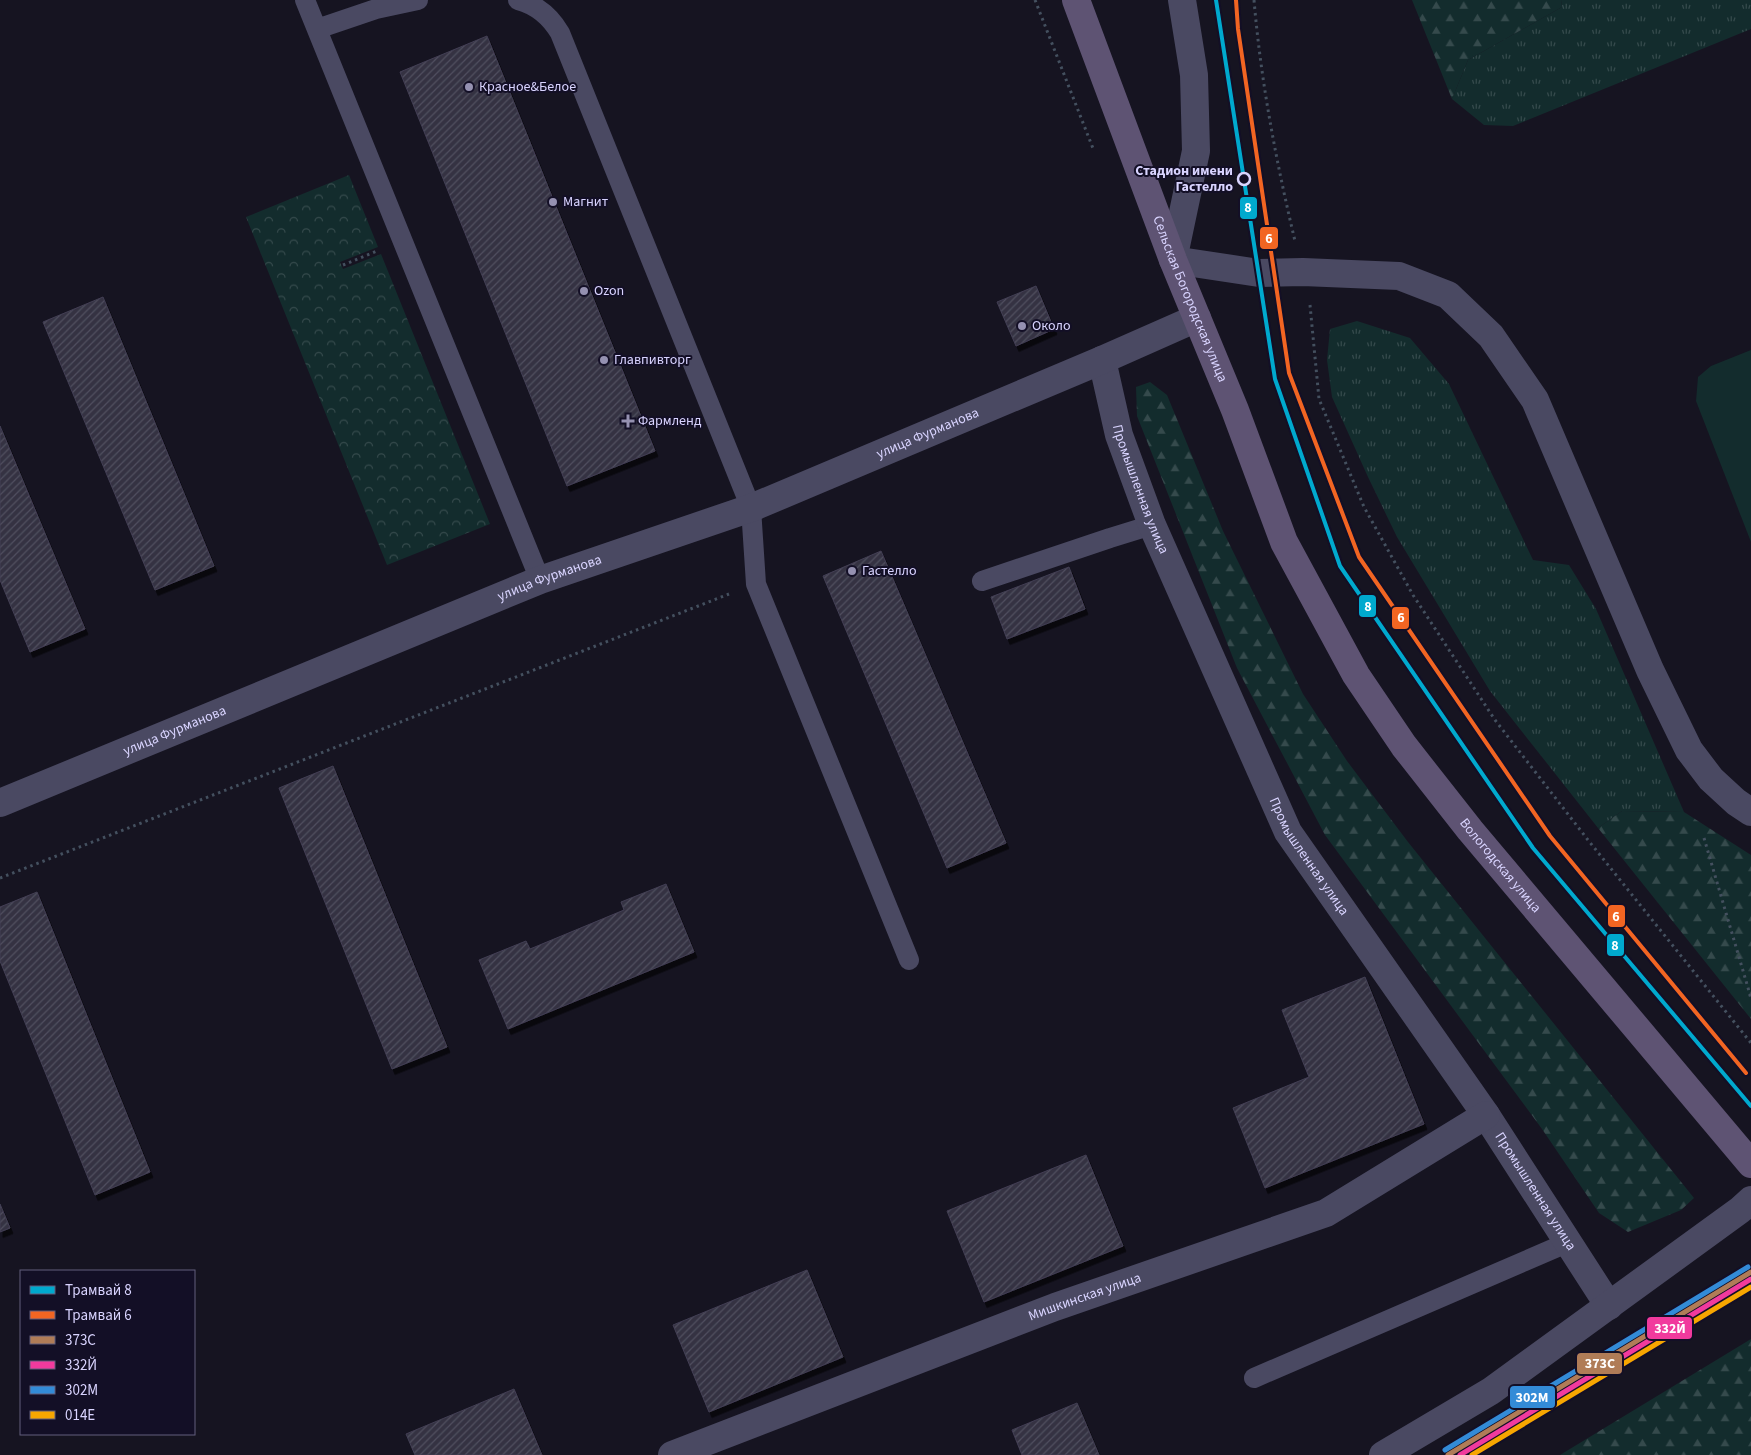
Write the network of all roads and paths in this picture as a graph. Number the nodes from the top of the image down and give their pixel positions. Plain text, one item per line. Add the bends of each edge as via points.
1 (305, 0) edge
2 (418, 0) edge
3 (518, 0) edge
4 (1076, 0) edge
5 (1182, 0) edge
6 (1254, 0) edge
7 (317, 29) junction
8 (1288, 211) dead end
9 (403, 241) junction
10 (1173, 260) junction
11 (343, 265) dead end
12 (1196, 318) junction
13 (1312, 326) dead end
14 (1102, 360) junction
15 (751, 508) junction
16 (1152, 525) junction
17 (1284, 542) joint
18 (540, 580) junction
19 (982, 581) dead end
20 (756, 584) junction
21 (0, 803) edge
22 (1751, 812) edge
23 (1704, 838) dead end
24 (0, 878) edge
25 (909, 960) dead end
26 (1751, 998) edge
27 (1751, 1043) edge
28 (1486, 1115) junction
29 (1751, 1164) edge
30 (1751, 1200) edge
31 (1569, 1242) junction
32 (1610, 1306) junction
33 (1254, 1378) dead end
34 (672, 1455) edge
35 (1383, 1455) edge

1 - 7 lane
2 - 7 lane via 376,9
3 - 15 lane via 545,13 560,33
4 - 10 main road, Сельская Богородская улица
5 - 10 street via 1194,75 1196,151
6 - 8 path via 1266,105
7 - 9 lane
9 - 11 path
9 - 18 lane
10 - 12 main road, Сельская Богородская улица
10 - 22 street via 1259,273 1399,276 1448,295 1491,336 1535,400 1650,670 1689,750 1711,779
12 - 14 street, улица Фурманова
12 - 17 main road, Сельская Богородская улица via 1235,410
13 - 27 path via 1319,399 1364,507 1413,595 1496,720
14 - 15 street, улица Фурманова
14 - 16 street, Промышленная улица via 1119,435
15 - 18 street, улица Фурманова
15 - 20 lane
16 - 19 lane
16 - 28 street, Промышленная улица via 1288,832
17 - 29 main road, Вологодская улица via 1356,675 1404,746 1470,830
18 - 21 street, улица Фурманова
20 - 24 path
20 - 25 lane
23 - 26 path
28 - 31 street, Промышленная улица
28 - 34 street, Мишкинская улица via 1326,1213 1055,1308
30 - 32 street
31 - 32 street, Промышленная улица
31 - 33 lane
32 - 35 street via 1490,1391

